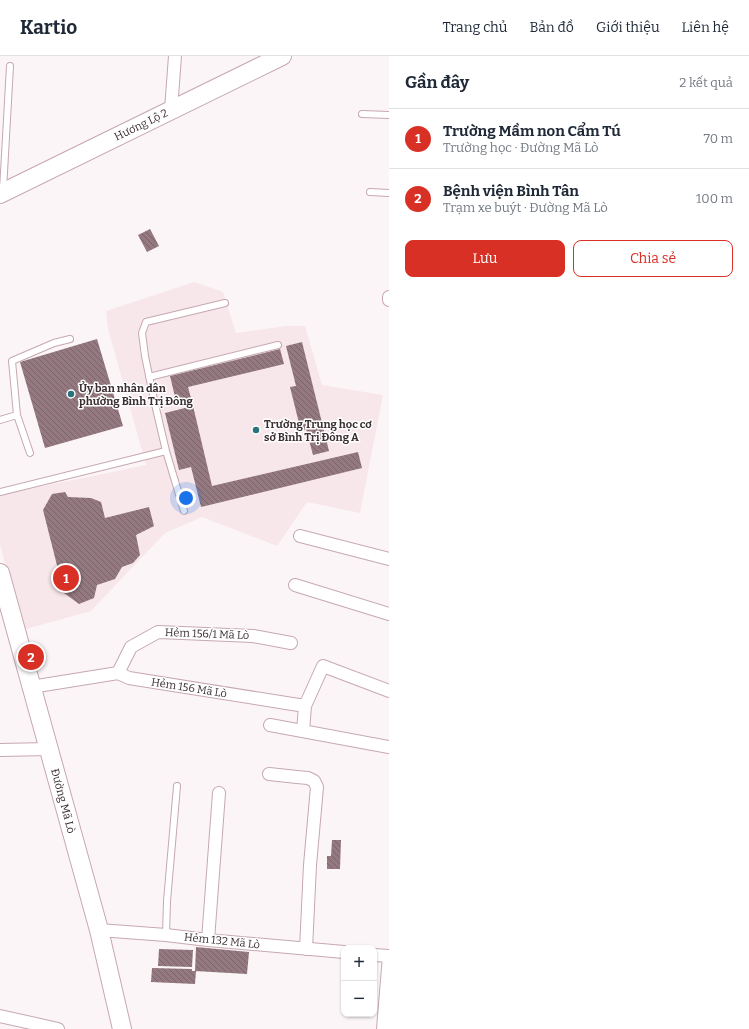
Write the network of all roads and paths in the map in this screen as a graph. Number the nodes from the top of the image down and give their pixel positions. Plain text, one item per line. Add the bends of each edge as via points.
1 (174, 56) edge
2 (272, 58) edge
3 (10, 66) dead end
4 (171, 110) junction
5 (362, 114) dead end
6 (389, 115) edge
7 (370, 192) dead end
8 (2, 193) edge
9 (389, 193) edge
10 (389, 297) edge
11 (389, 300) edge
12 (225, 303) dead end
13 (70, 339) dead end
14 (278, 345) dead end
15 (149, 377) junction
16 (17, 415) junction
17 (0, 420) edge
18 (166, 451) junction
19 (30, 453) dead end
20 (0, 492) edge
21 (184, 511) dead end
22 (300, 536) dead end
23 (389, 559) edge
24 (0, 573) edge
25 (295, 585) dead end
26 (5, 610) edge
27 (389, 614) edge
28 (291, 643) dead end
29 (118, 672) junction
30 (31, 687) junction
31 (389, 691) edge
32 (305, 706) junction
33 (270, 725) dead end
34 (303, 731) junction
35 (389, 747) edge
36 (49, 749) junction
37 (0, 750) edge
38 (269, 774) dead end
39 (177, 786) dead end
40 (219, 793) dead end
41 (99, 930) junction
42 (166, 935) junction
43 (208, 940) junction
44 (306, 949) junction
45 (341, 952) edge
46 (377, 955) edge
47 (389, 956) edge
48 (387, 1005) edge
49 (0, 1016) edge
50 (58, 1029) edge
51 (122, 1029) edge
52 (383, 1029) edge

1 - 4 street
2 - 4 main road, Hương Lộ 2
3 - 8 lane
4 - 8 main road, Hương Lộ 2
5 - 6 lane
7 - 9 lane
10 - 11 street
12 - 15 lane via 146,322 142,333
13 - 16 lane via 12,361
14 - 15 lane
15 - 18 lane
16 - 17 lane
16 - 19 lane
18 - 20 lane
18 - 21 lane
22 - 23 street
24 - 26 main road, Đường Mã Lò
25 - 27 street
26 - 30 main road, Đường Mã Lò
28 - 29 street, Hẻm 156/1 Mã Lò via 253,636 158,632 131,647
29 - 30 street
29 - 32 street, Hẻm 156 Mã Lò via 129,678
30 - 36 main road, Đường Mã Lò
31 - 32 street via 323,666
32 - 34 street
33 - 34 street
34 - 35 street
36 - 37 street
36 - 41 main road, Đường Mã Lò
38 - 44 street via 308,778 314,781 317,787
39 - 42 lane
40 - 43 street
41 - 42 street, Hẻm 132 Mã Lò
41 - 51 main road, Đường Mã Lò
42 - 43 street, Hẻm 132 Mã Lò
43 - 44 street, Hẻm 132 Mã Lò
44 - 45 street, Hẻm 132 Mã Lò
46 - 47 street
47 - 48 street
48 - 52 street
49 - 50 street

